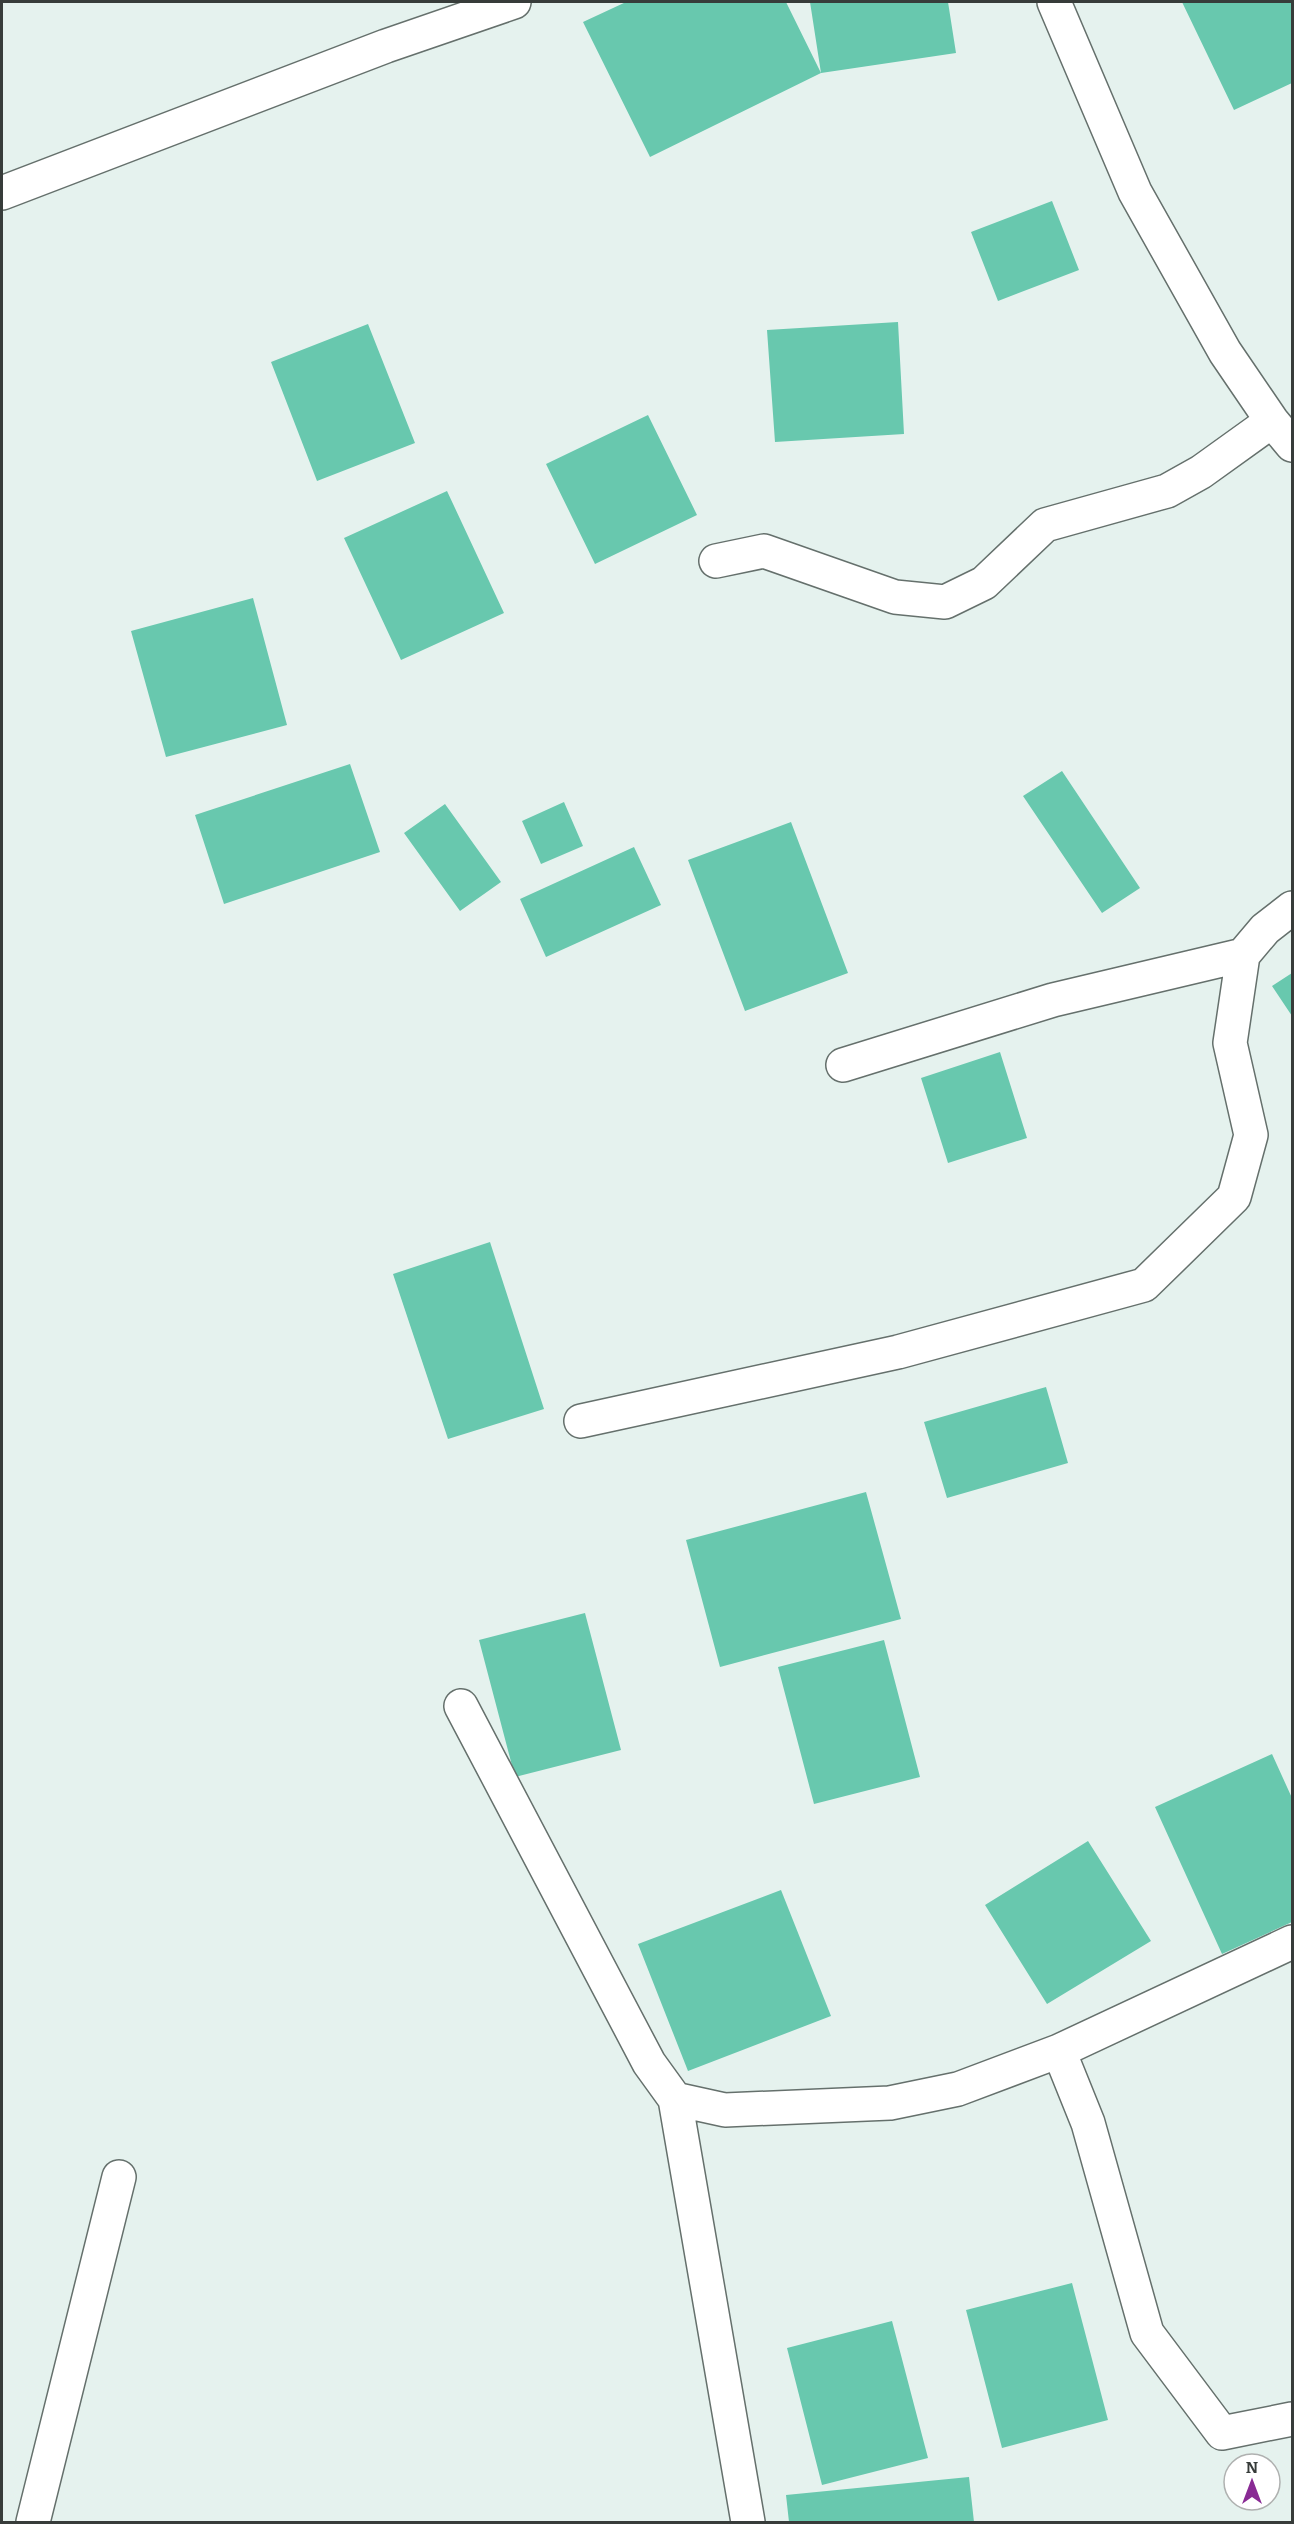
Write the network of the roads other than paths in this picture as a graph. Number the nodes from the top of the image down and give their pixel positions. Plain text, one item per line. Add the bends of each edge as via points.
1 (514, 2) edge
2 (1054, 2) edge
3 (2, 193) edge
4 (1282, 433) edge
5 (716, 561) dead end
6 (1293, 908) edge
7 (1243, 955) junction
8 (843, 1065) dead end
9 (581, 1421) dead end
10 (461, 1706) dead end
11 (1293, 1942) edge
12 (1059, 2051) junction
13 (675, 2100) junction
14 (119, 2177) dead end
15 (1293, 2419) edge
16 (33, 2523) edge
17 (748, 2523) edge

1 - 3 street via 386,46
2 - 4 street via 1135,192 1225,352
4 - 5 street via 1167,491 1045,525 984,583 945,602 896,597 764,551
6 - 7 street via 1265,929
7 - 8 street via 1053,1000
7 - 9 street via 1230,1043 1251,1135 1234,1197 1144,1285 898,1352
10 - 13 street via 649,2063
11 - 12 street
12 - 13 street via 958,2089 890,2103 725,2110
12 - 15 street via 1088,2123 1147,2333 1222,2433
13 - 17 street
14 - 16 street

